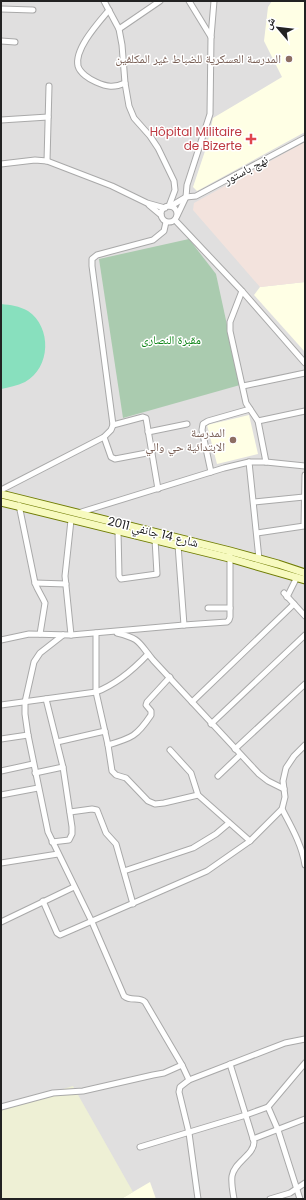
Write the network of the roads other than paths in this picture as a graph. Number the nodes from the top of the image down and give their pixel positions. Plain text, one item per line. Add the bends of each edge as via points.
1 (104, 1) edge
2 (160, 1) edge
3 (189, 1) edge
4 (214, 1) edge
5 (1, 9) edge
6 (33, 10) dead end
7 (109, 10) junction
8 (119, 29) junction
9 (210, 37) junction
10 (1, 41) edge
11 (15, 42) dead end
12 (125, 83) junction
13 (49, 86) dead end
14 (48, 117) junction
15 (1, 120) edge
16 (305, 138) edge
17 (47, 161) junction
18 (1, 164) edge
19 (186, 197) junction
20 (147, 203) junction
21 (168, 207) junction
22 (161, 215) junction
23 (176, 218) junction
24 (166, 222) junction
25 (242, 291) junction
26 (305, 363) edge
27 (305, 373) edge
28 (243, 386) junction
29 (250, 409) junction
30 (305, 411) edge
31 (258, 421) junction
32 (187, 424) dead end
33 (113, 425) junction
34 (148, 432) junction
35 (104, 437) junction
36 (152, 452) junction
37 (249, 462) junction
38 (266, 462) junction
39 (305, 466) edge
40 (211, 472) junction
41 (305, 475) edge
42 (158, 489) junction
43 (1, 490) edge
44 (1, 494) edge
45 (304, 496) junction
46 (21, 499) junction
47 (1, 502) edge
48 (254, 502) junction
49 (19, 507) junction
50 (77, 514) junction
51 (71, 520) junction
52 (304, 526) edge
53 (118, 530) junction
54 (257, 533) junction
55 (155, 540) junction
56 (178, 545) junction
57 (230, 554) junction
58 (259, 559) junction
59 (305, 573) edge
60 (296, 578) junction
61 (305, 580) edge
62 (35, 583) junction
63 (66, 584) junction
64 (294, 604) junction
65 (208, 608) dead end
66 (230, 608) junction
67 (305, 616) edge
68 (184, 625) junction
69 (112, 631) junction
70 (96, 633) junction
71 (40, 634) junction
72 (63, 635) junction
73 (71, 635) junction
74 (305, 635) edge
75 (1, 640) edge
76 (148, 654) junction
77 (170, 678) junction
78 (305, 684) edge
79 (96, 692) junction
80 (46, 699) junction
81 (25, 702) junction
82 (192, 702) junction
83 (1, 705) edge
84 (211, 724) junction
85 (105, 731) junction
86 (28, 735) junction
87 (1, 739) edge
88 (57, 742) junction
89 (108, 744) junction
90 (305, 745) edge
91 (235, 749) junction
92 (170, 750) dead end
93 (240, 755) junction
94 (33, 764) junction
95 (63, 767) junction
96 (1, 771) edge
97 (35, 773) junction
98 (218, 776) dead end
99 (38, 788) junction
100 (284, 789) junction
101 (1, 795) edge
102 (198, 795) junction
103 (282, 809) junction
104 (70, 812) junction
105 (229, 823) junction
106 (250, 841) junction
107 (52, 842) junction
108 (58, 854) junction
109 (1, 863) edge
110 (305, 865) edge
111 (124, 871) junction
112 (74, 886) junction
113 (43, 901) junction
114 (133, 904) junction
115 (1, 922) edge
116 (92, 922) junction
117 (305, 1039) edge
118 (305, 1062) edge
119 (230, 1064) junction
120 (182, 1065) junction
121 (189, 1080) junction
122 (1, 1107) edge
123 (268, 1107) junction
124 (246, 1115) junction
125 (305, 1119) edge
126 (278, 1130) junction
127 (189, 1133) junction
128 (253, 1139) junction
129 (140, 1147) dead end
130 (305, 1183) edge
131 (297, 1189) junction
132 (198, 1199) edge
133 (234, 1199) edge
134 (270, 1199) edge
135 (300, 1199) edge

1 - 7 street
2 - 8 street
3 - 9 street
4 - 9 street
5 - 6 street
7 - 8 street
7 - 12 street via 87,38 78,58 78,65 84,75 94,82 113,88
8 - 12 street
9 - 19 street via 210,114
10 - 11 street
12 - 21 street via 134,118 158,148 174,181 175,190
13 - 14 street
14 - 15 street
14 - 17 street
16 - 19 street, نهج باستور via 196,196
17 - 18 street
17 - 20 street via 112,186
19 - 21 street, نهج باستور
19 - 23 street
20 - 21 street
20 - 22 street
21 - 22 street
21 - 23 street via 177,211
22 - 24 street
23 - 24 street
23 - 25 street
24 - 33 street via 164,231 153,240 97,255 92,259
25 - 26 street
25 - 28 street via 230,327
27 - 28 street
28 - 29 street via 246,403
29 - 31 street
29 - 40 street via 203,424
30 - 31 street
31 - 38 street
32 - 34 street
33 - 34 street via 144,417
33 - 35 street
34 - 36 street
35 - 36 street via 111,457 115,459
35 - 43 street
36 - 42 street
37 - 38 street
37 - 40 street
37 - 48 street
38 - 39 street
40 - 42 street
41 - 45 street
42 - 50 street
44 - 46 main road, شارع 14 جانفي 2011
45 - 48 street
45 - 52 street
46 - 49 street
46 - 50 main road, شارع 14 جانفي 2011
47 - 49 main road, شارع 14 جانفي 2011
48 - 54 street
49 - 51 main road, شارع 14 جانفي 2011
49 - 62 street
50 - 57 main road, شارع 14 جانفي 2011
51 - 53 main road, شارع 14 جانفي 2011
51 - 63 street
52 - 54 street
53 - 55 main road, شارع 14 جانفي 2011
53 - 55 street via 121,579 157,574
54 - 58 street
55 - 56 main road, شارع 14 جانفي 2011
56 - 57 main road, شارع 14 جانفي 2011
56 - 68 street
57 - 58 main road, شارع 14 جانفي 2011
57 - 60 main road, شارع 14 جانفي 2011
57 - 66 street
58 - 59 main road, شارع 14 جانفي 2011
60 - 61 main road, شارع 14 جانفي 2011
60 - 64 street via 286,595
62 - 63 street
62 - 71 street via 44,603
63 - 73 street
64 - 67 street
64 - 82 street
65 - 66 street
66 - 68 street via 227,622
68 - 69 street
69 - 70 street
69 - 76 street via 134,638
70 - 73 street
70 - 79 street
71 - 72 street
71 - 75 street
72 - 73 street
72 - 81 street via 40,653 34,662
74 - 84 street
76 - 77 street
76 - 79 street via 118,681
77 - 82 street
77 - 89 street via 147,702 151,715 137,734 129,739
78 - 91 street
79 - 80 street
79 - 85 street
80 - 81 street
80 - 88 street
81 - 83 street
81 - 86 street
82 - 84 street
84 - 91 street
85 - 88 street
85 - 89 street
86 - 87 street
86 - 94 street
88 - 95 street
89 - 102 street via 114,774 126,778 148,801 164,804
90 - 100 street via 286,768
91 - 93 street
92 - 102 street via 191,773
93 - 98 street
93 - 100 street via 263,778
94 - 96 street
94 - 97 street
95 - 97 street
95 - 104 street
97 - 99 street
99 - 101 street
99 - 107 street
100 - 103 street
102 - 105 street
103 - 106 street
103 - 110 street
104 - 107 street via 71,838
104 - 111 street via 92,808 97,810 106,833 116,844
105 - 106 street
105 - 111 street via 193,848
106 - 114 street via 207,871
107 - 108 street
108 - 109 street
108 - 112 street
111 - 114 street
112 - 113 street
112 - 116 street
113 - 115 street
113 - 116 street via 59,935
114 - 116 street
116 - 120 street via 124,996 130,1000 142,999 145,1002
117 - 119 street via 285,1043
118 - 123 street
119 - 121 street
119 - 124 street
120 - 121 street
120 - 122 street via 164,1073 83,1091 53,1093
121 - 127 street via 180,1087 179,1092
123 - 124 street
123 - 126 street
124 - 127 street
124 - 128 street
125 - 126 street
126 - 128 street
126 - 131 street
127 - 129 street
127 - 132 street
128 - 133 street via 253,1148 236,1166 232,1176
130 - 131 street
131 - 134 street
131 - 135 street

